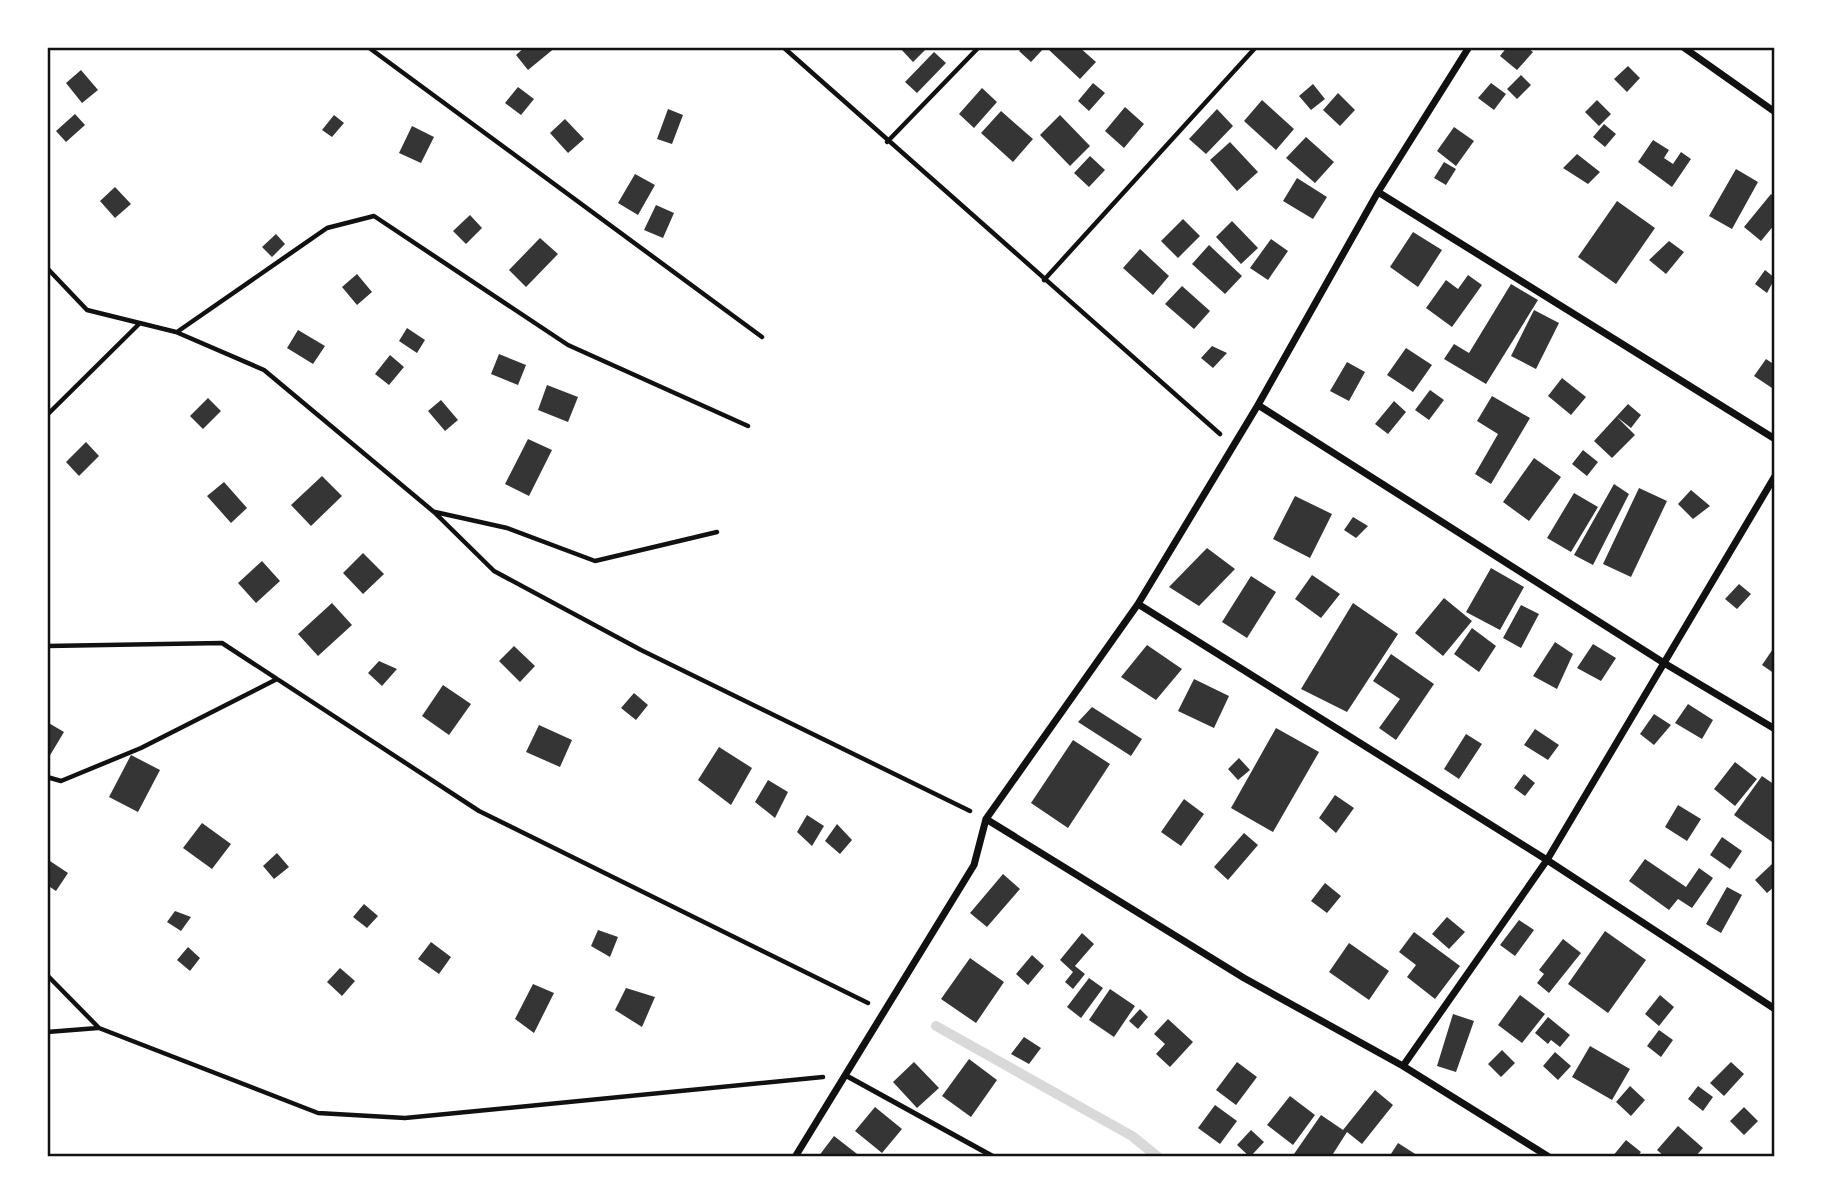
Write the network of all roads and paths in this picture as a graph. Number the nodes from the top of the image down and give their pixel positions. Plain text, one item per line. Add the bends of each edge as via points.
1 (368, 47) edge
2 (783, 47) edge
3 (979, 47) edge
4 (1256, 47) edge
5 (1469, 47) edge
6 (1683, 47) edge
7 (1775, 112) edge
8 (887, 142) junction
9 (1378, 192) junction
10 (47, 268) edge
11 (1044, 280) junction
12 (140, 323) junction
13 (176, 332) junction
14 (762, 337) dead end
15 (1258, 405) junction
16 (47, 415) edge
17 (748, 426) dead end
18 (1775, 439) edge
19 (1233, 445) junction
20 (1775, 476) edge
21 (434, 512) junction
22 (717, 532) dead end
23 (1138, 604) junction
24 (47, 646) edge
25 (1664, 663) junction
26 (277, 679) junction
27 (1775, 729) edge
28 (47, 777) edge
29 (986, 819) junction
30 (1547, 860) junction
31 (47, 975) edge
32 (1775, 1009) edge
33 (884, 1011) junction
34 (99, 1028) junction
35 (47, 1032) edge
36 (1403, 1066) junction
37 (845, 1075) junction
38 (795, 1157) edge
39 (994, 1157) edge
40 (1549, 1157) edge

1 - 14 path
2 - 8 path
3 - 8 path
4 - 11 path
5 - 9 street
6 - 7 street
8 - 11 path
9 - 15 street
9 - 18 street
10 - 12 path via 87,310
11 - 19 path
12 - 13 path
12 - 16 path
13 - 17 path via 327,228 374,216 568,345
13 - 21 path via 264,370
15 - 19 street
15 - 25 street
19 - 23 street
20 - 25 street
21 - 22 path via 507,528 595,561
21 - 29 path via 494,571 641,650
23 - 29 street
23 - 30 street
24 - 26 path via 222,643
25 - 27 street
25 - 30 street
26 - 28 path via 141,748 61,781
26 - 33 path via 479,811
29 - 33 street via 974,865
29 - 36 street via 1244,978
30 - 32 street
30 - 36 street
31 - 34 path
33 - 37 street
34 - 35 path
34 - 37 path via 318,1113 405,1118
36 - 40 street
37 - 38 street
37 - 39 lane

